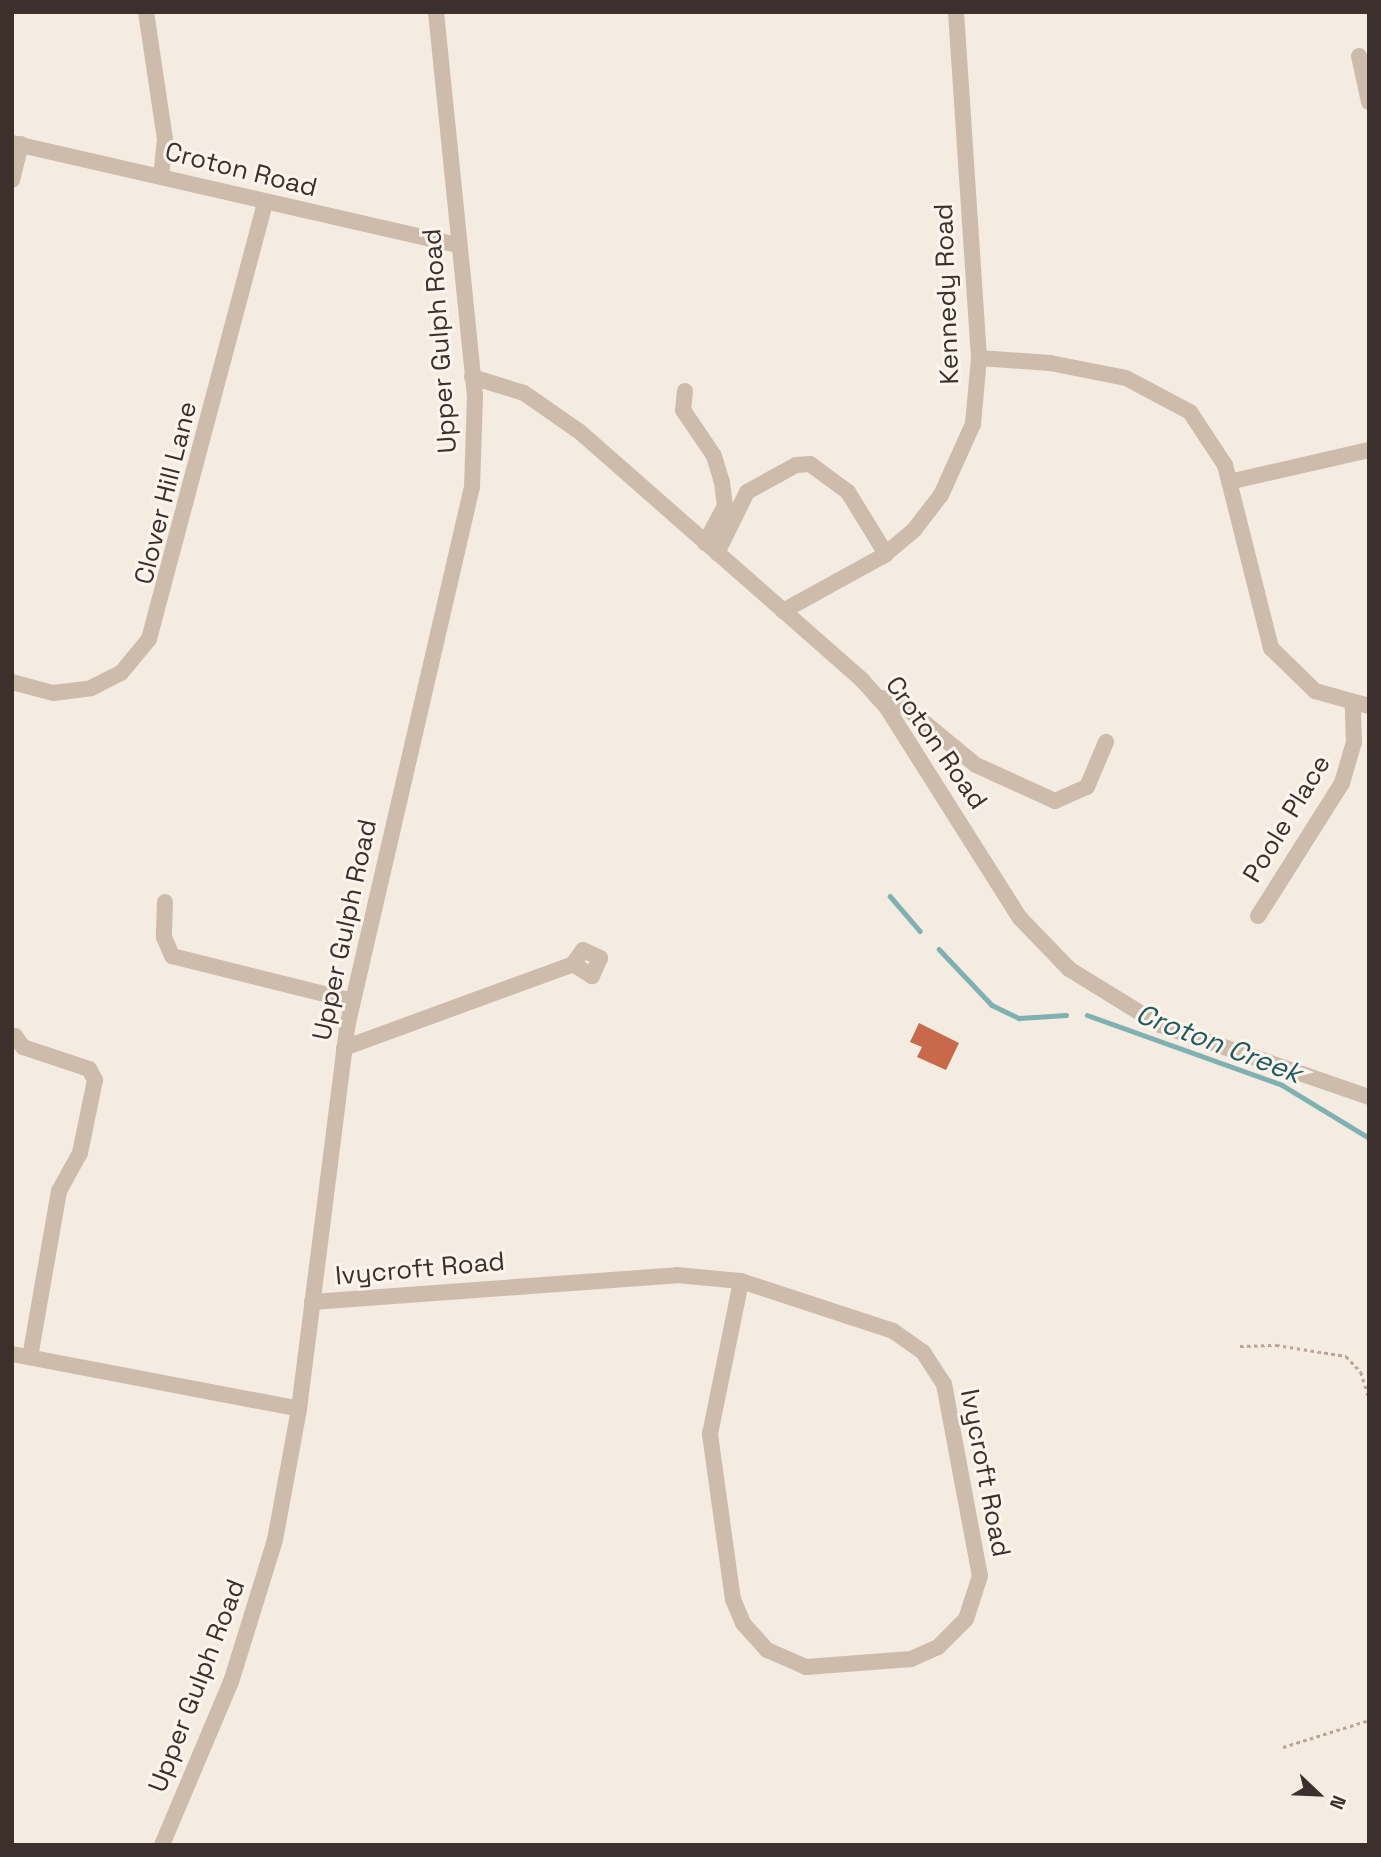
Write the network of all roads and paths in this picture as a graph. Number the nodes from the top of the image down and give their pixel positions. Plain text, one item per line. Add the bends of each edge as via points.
1 (146, 12) edge
2 (436, 12) edge
3 (956, 12) edge
4 (1359, 56) dead end
5 (1369, 102) edge
6 (17, 144) edge
7 (161, 176) junction
8 (12, 180) edge
9 (265, 202) junction
10 (458, 245) junction
11 (979, 358) junction
12 (472, 377) junction
13 (685, 390) dead end
14 (1369, 450) edge
15 (1229, 482) junction
16 (711, 548) junction
17 (886, 554) junction
18 (783, 611) junction
19 (12, 682) edge
20 (877, 697) junction
21 (1361, 705) edge
22 (1106, 742) dead end
23 (165, 902) dead end
24 (1258, 916) dead end
25 (573, 964) dead end
26 (352, 1001) junction
27 (15, 1037) dead end
28 (344, 1048) junction
29 (1369, 1097) edge
30 (741, 1281) junction
31 (312, 1302) junction
32 (1240, 1346) dead end
33 (12, 1354) edge
34 (30, 1357) junction
35 (1369, 1398) edge
36 (299, 1409) junction
37 (1369, 1720) edge
38 (1283, 1747) dead end
39 (162, 1845) edge

1 - 7 street via 165,139
2 - 10 street, Upper Gulph Road
3 - 11 street, Kennedy Road
4 - 5 street
6 - 7 street, Croton Road
6 - 8 street
7 - 9 street, Croton Road
9 - 10 street, Croton Road
9 - 19 street, Clover Hill Lane via 149,639 121,673 92,688 53,693
10 - 12 street, Upper Gulph Road
11 - 15 street via 1086,368 1153,387 1204,427
11 - 17 street, Kennedy Road via 973,424 959,460 941,495
12 - 16 street, Croton Road via 524,393 557,416
12 - 26 street, Upper Gulph Road via 476,438 465,534
13 - 16 street via 683,410 713,456 725,506
14 - 15 street
15 - 21 street via 1271,648 1298,680
16 - 17 street via 747,492 796,465 810,464 848,492
16 - 18 street, Croton Road
17 - 18 street, Kennedy Road
18 - 20 street, Croton Road
20 - 22 street via 898,701 976,765 1055,802 1087,787
20 - 29 street, Croton Road via 1020,918 1069,969 1160,1025
21 - 24 street, Poole Place via 1342,783
23 - 26 street via 164,937 172,956
25 - 28 street
26 - 28 street, Upper Gulph Road
27 - 34 street via 23,1047 94,1073 80,1153 60,1191
28 - 31 street, Upper Gulph Road
30 - 30 street, Ivycroft Road via 893,1331 923,1352 944,1384 980,1576 966,1619 939,1647 911,1659 806,1667 767,1650 743,1623 733,1600 710,1434
30 - 31 street, Ivycroft Road via 677,1275
31 - 36 street, Upper Gulph Road
32 - 35 path via 1276,1345 1346,1356 1361,1372
33 - 34 street
34 - 36 street
36 - 39 street, Upper Gulph Road via 255,1614
37 - 38 path

